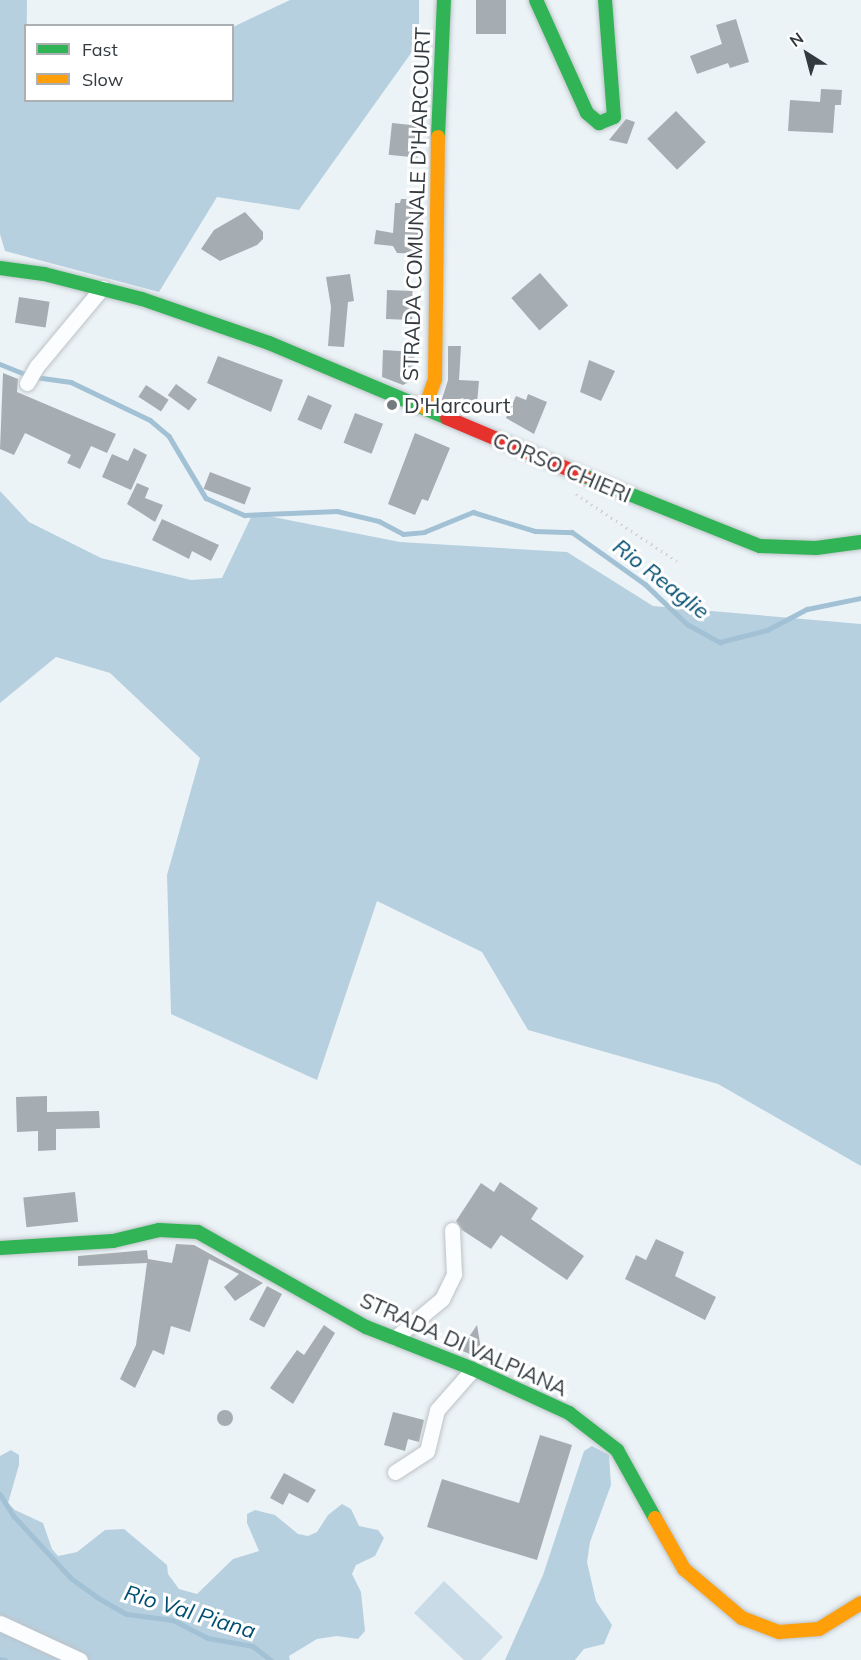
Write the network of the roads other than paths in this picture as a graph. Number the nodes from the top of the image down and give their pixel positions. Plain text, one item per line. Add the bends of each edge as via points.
1 (444, 0) edge
2 (536, 0) edge
3 (605, 0) edge
4 (0, 268) edge
5 (102, 288) junction
6 (27, 383) dead end
7 (424, 408) junction
8 (861, 542) edge
9 (452, 1230) dead end
10 (0, 1248) edge
11 (395, 1338) junction
12 (473, 1369) junction
13 (395, 1472) dead end
14 (861, 1603) edge
15 (0, 1623) edge
16 (80, 1660) edge

1 - 7 street, STRADA COMUNALE D'HARCOURT via 438,116 435,379
2 - 3 street via 587,113 599,123 614,117
4 - 5 street, CORSO CHIERI
5 - 6 street
5 - 7 street, CORSO CHIERI via 269,343
7 - 8 street, CORSO CHIERI via 695,523 760,546 816,548
9 - 11 street via 454,1274 442,1299
10 - 11 street, STRADA DI VALPIANA via 113,1241 159,1230 198,1232 366,1327
11 - 12 street, STRADA DI VALPIANA
12 - 13 street via 437,1410 427,1451
12 - 14 street, STRADA DI VALPIANA via 569,1413 617,1450 684,1569 742,1618 779,1632 819,1629
15 - 16 street

